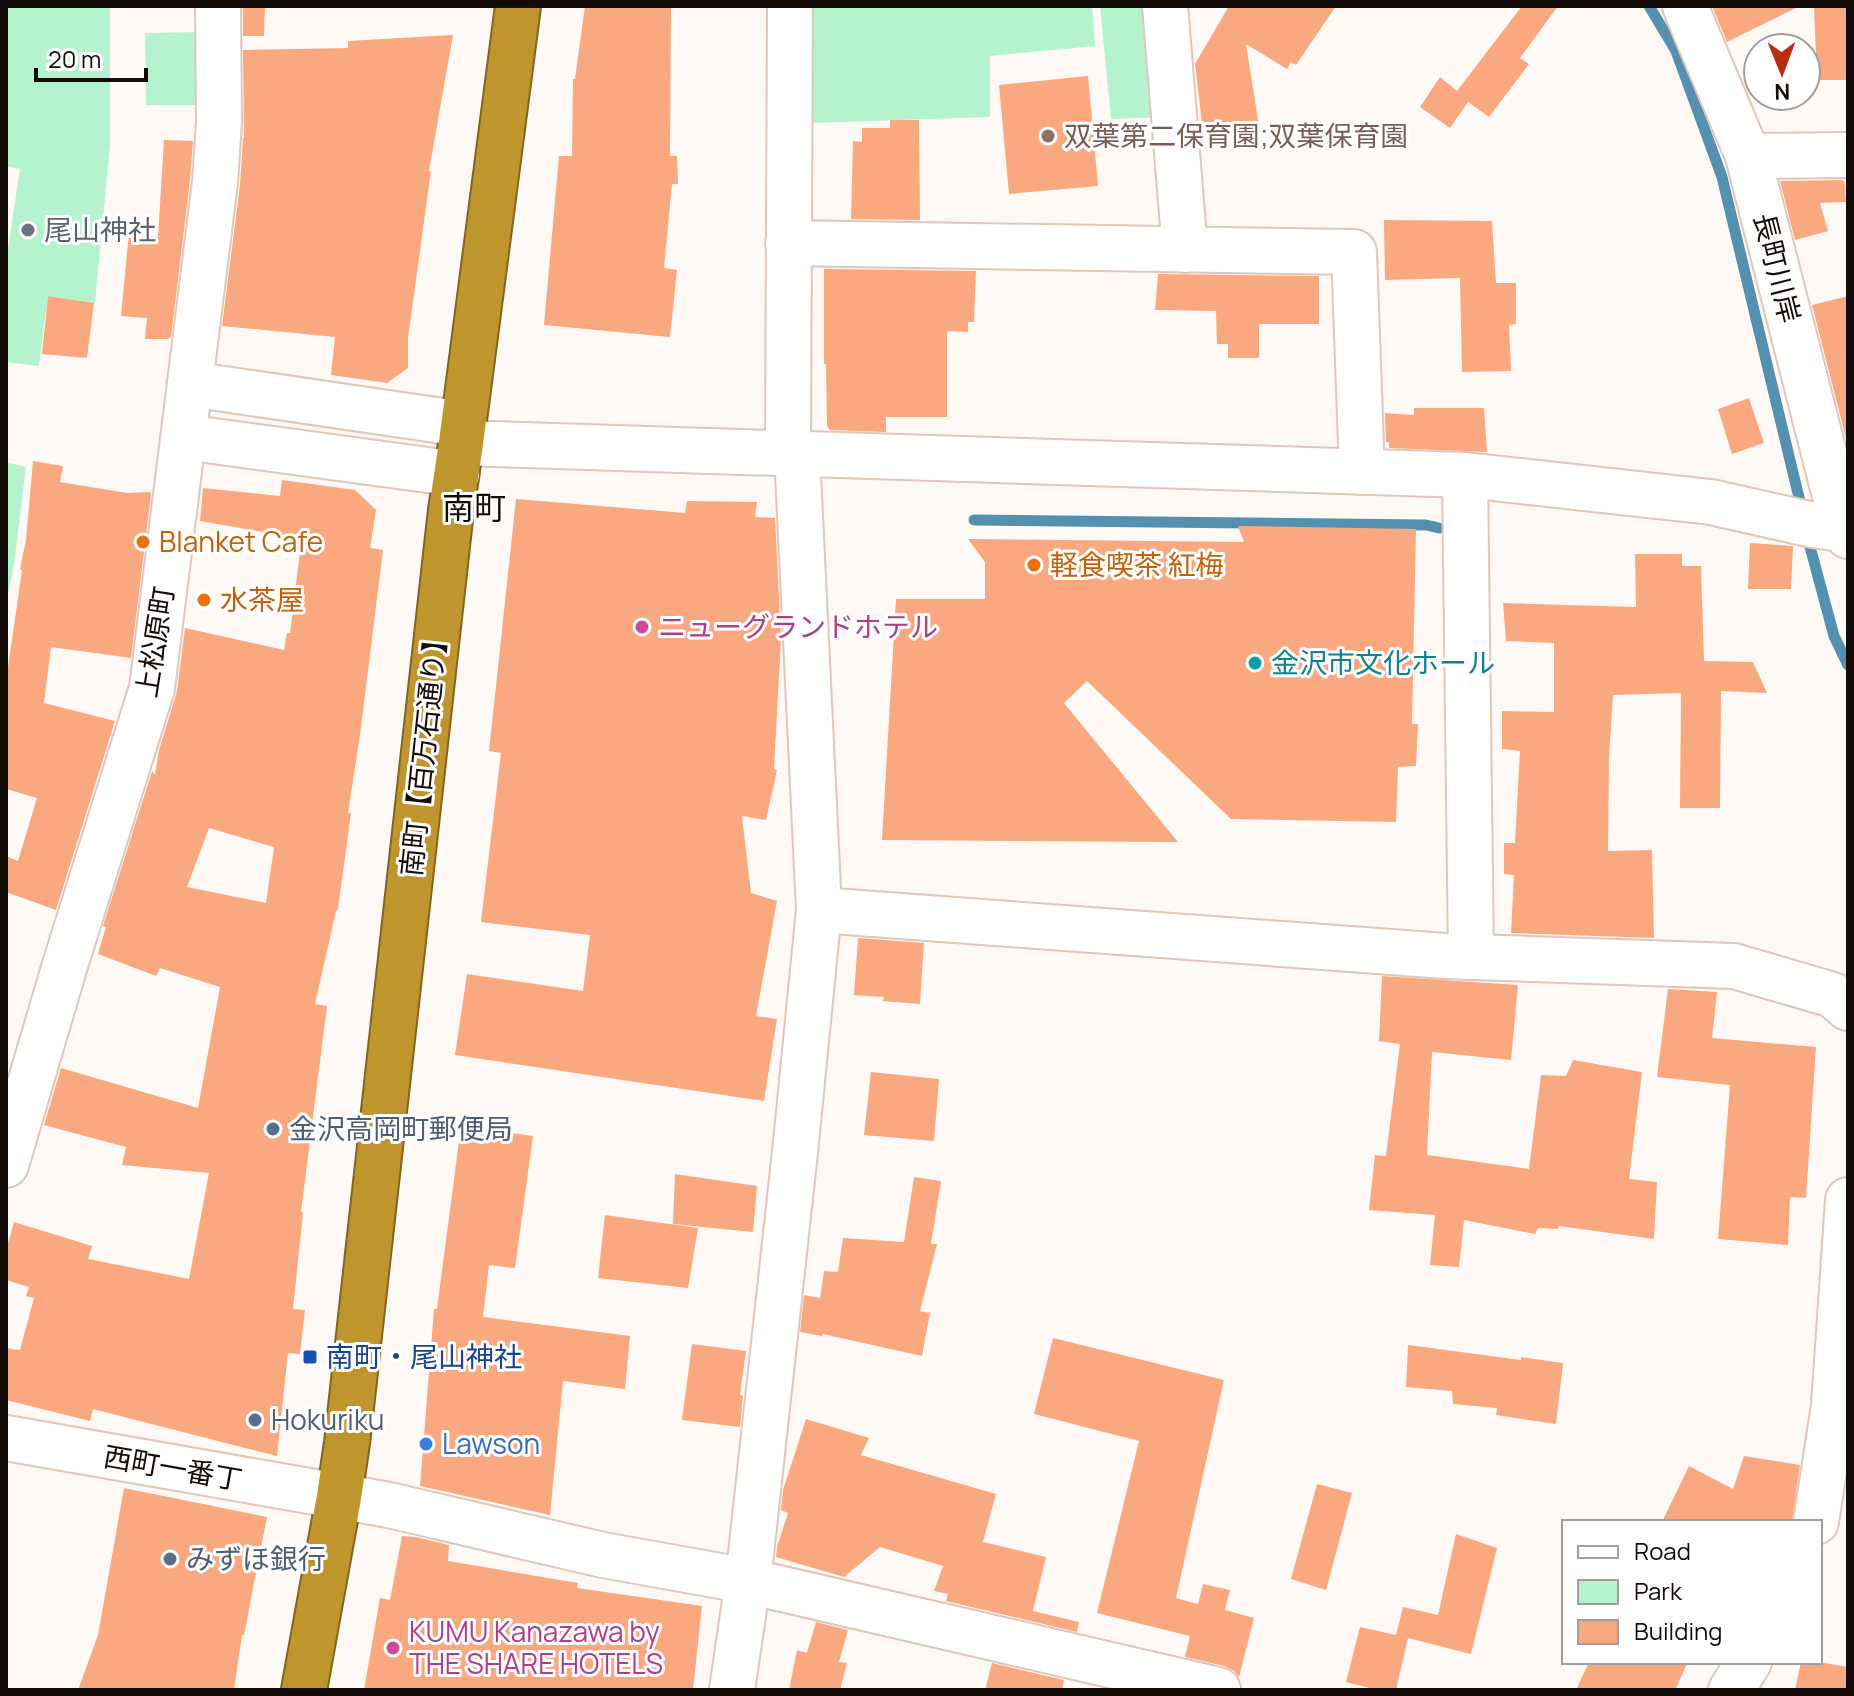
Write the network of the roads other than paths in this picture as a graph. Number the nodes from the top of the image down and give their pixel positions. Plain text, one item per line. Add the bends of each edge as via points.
1 (218, 6) edge
2 (518, 6) edge
3 (790, 6) edge
4 (1165, 6) edge
5 (1685, 6) edge
6 (1848, 155) edge
7 (1748, 156) junction
8 (788, 243) junction
9 (1185, 250) junction
10 (190, 384) junction
11 (184, 437) junction
12 (460, 447) junction
13 (792, 453) junction
14 (1362, 472) junction
15 (1465, 475) junction
16 (1847, 532) edge
17 (819, 910) junction
18 (1471, 957) junction
19 (1848, 1008) edge
20 (6, 1165) edge
21 (1848, 1200) edge
22 (1845, 1293) edge
23 (6, 1438) edge
24 (339, 1497) junction
25 (1816, 1520) edge
26 (748, 1581) junction
27 (1748, 1664) edge
28 (304, 1690) edge
29 (732, 1690) edge
30 (1218, 1690) edge
31 (1731, 1690) edge

1 - 10 street, 上松原町 via 215,182
2 - 12 highway, 南町【百万石通り】
3 - 8 street
4 - 9 street
5 - 7 street, 長町川岸
6 - 7 street
7 - 16 street, 長町川岸
8 - 9 street
8 - 13 street
9 - 14 street via 1354,252
10 - 11 street, 上松原町
10 - 12 street via 401,416
11 - 12 street
11 - 20 street, 上松原町 via 152,688
12 - 13 street
12 - 24 highway, 南町【百万石通り】
13 - 14 street
13 - 17 street
14 - 15 street
15 - 16 street via 1711,502
15 - 18 street
17 - 18 street
17 - 26 street
18 - 19 street via 1734,966 1833,995
21 - 22 street
22 - 25 street
23 - 24 street, 西町一番丁
24 - 26 street, 西町一番丁
24 - 28 highway, 南町【百万石通り】
26 - 29 street
26 - 30 street, 西町一番丁
27 - 31 street

